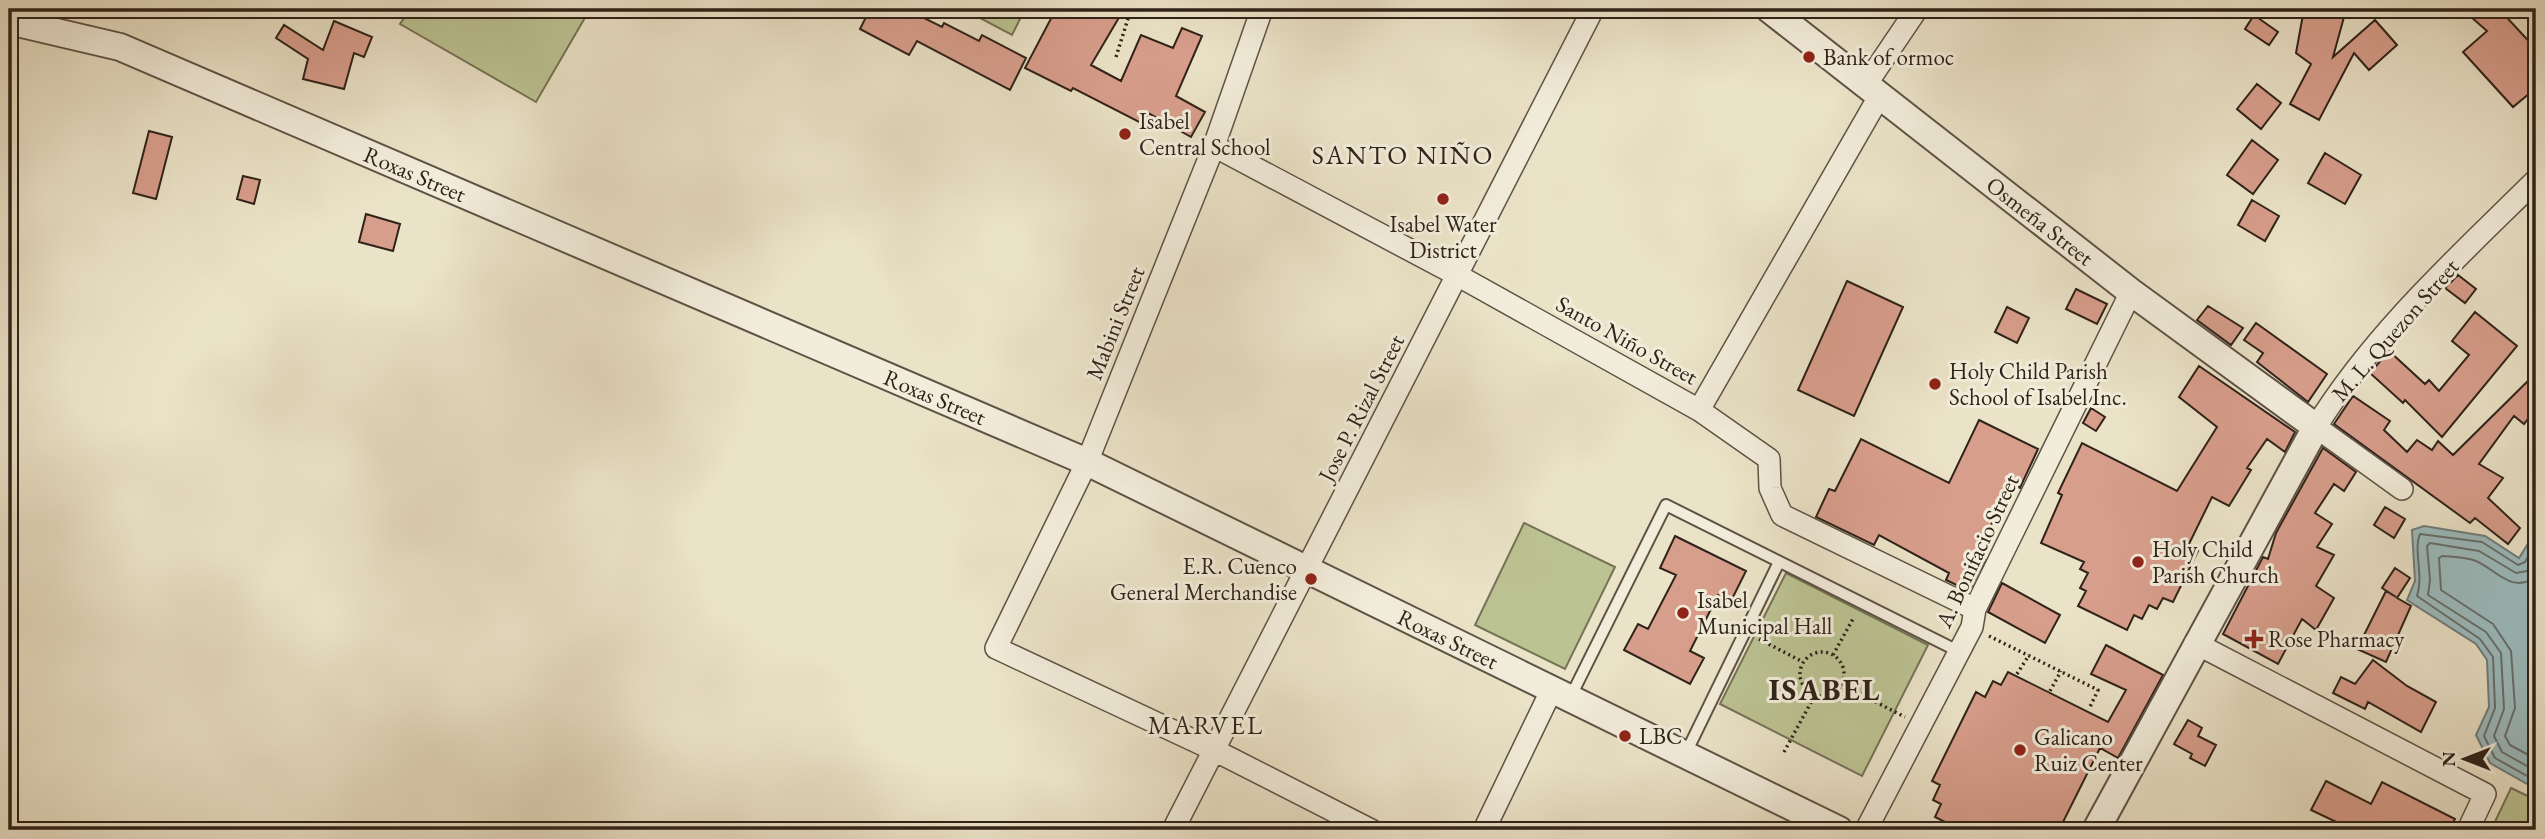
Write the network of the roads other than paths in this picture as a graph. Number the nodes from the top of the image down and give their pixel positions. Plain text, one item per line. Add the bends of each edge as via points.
1 (1262, 9) edge
2 (1593, 9) edge
3 (1769, 9) edge
4 (1917, 9) edge
5 (9, 21) edge
6 (1874, 89) junction
7 (1214, 146) junction
8 (2536, 180) edge
9 (1457, 275) junction
10 (2131, 292) junction
11 (1699, 410) junction
12 (2316, 426) junction
13 (1087, 463) junction
14 (2402, 489) dead end
15 (1779, 562) junction
16 (1308, 570) junction
17 (1974, 618) junction
18 (2196, 643) junction
19 (1958, 651) junction
20 (1561, 694) junction
21 (1214, 750) junction
22 (1685, 755) junction
23 (1173, 830) edge
24 (1371, 830) edge
25 (1484, 830) edge
26 (1839, 830) edge
27 (1866, 830) edge
28 (2096, 830) edge
29 (2468, 830) edge

1 - 7 street, Mabini Street
2 - 9 street, Jose P. Rizal Street
3 - 6 street, Osmeña Street
4 - 6 street
5 - 13 street, Roxas Street via 120,47
6 - 10 street, Osmeña Street
6 - 11 street
7 - 9 street, Santo Niño Street
7 - 13 street, Mabini Street
8 - 12 street, M. L. Quezon Street via 2450,264 2361,362
9 - 11 street, Santo Niño Street
9 - 16 street, Jose P. Rizal Street
10 - 12 street, Osmeña Street
10 - 17 street, A. Bonifacio Street
11 - 17 street, Santo Niño Street via 1769,459 1770,488 1782,515
12 - 14 street
12 - 18 street, M. L. Quezon Street
13 - 16 street, Roxas Street
13 - 21 street, Mabini Street via 996,648
15 - 19 lane
15 - 20 lane via 1666,505
15 - 22 lane
16 - 20 street, Roxas Street
16 - 21 street, Jose P. Rizal Street
17 - 19 street, A. Bonifacio Street
18 - 28 street, M. L. Quezon Street
18 - 29 street via 2485,794
19 - 27 street, A. Bonifacio Street
20 - 22 street, Roxas Street
20 - 25 street
21 - 23 street, Jose P. Rizal Street
21 - 24 street
22 - 26 street, Roxas Street

